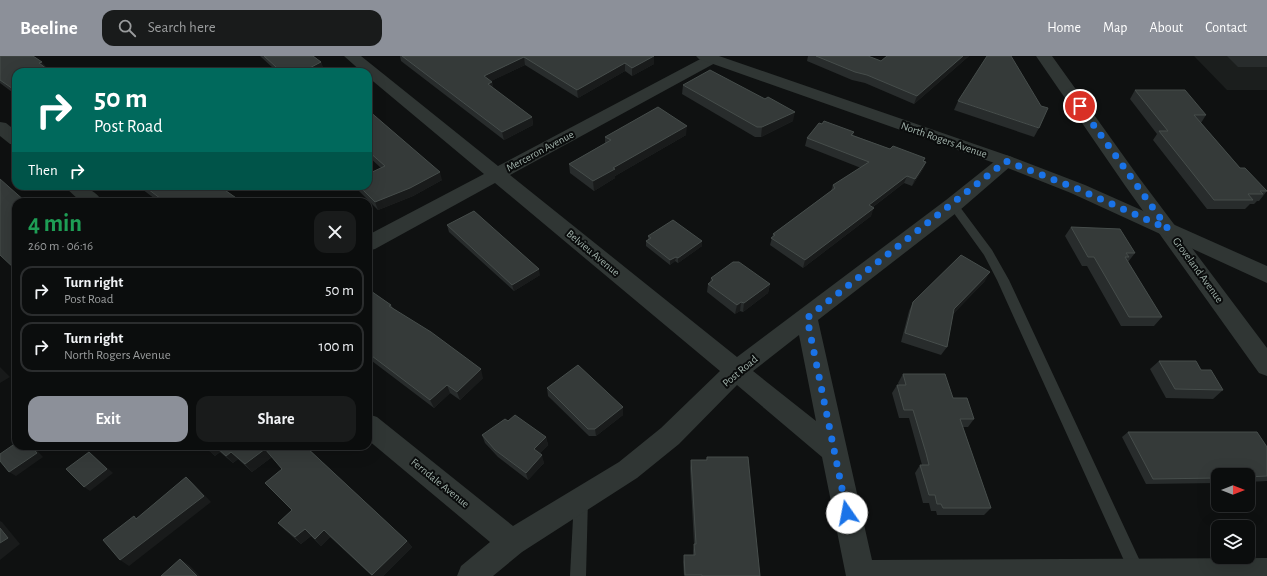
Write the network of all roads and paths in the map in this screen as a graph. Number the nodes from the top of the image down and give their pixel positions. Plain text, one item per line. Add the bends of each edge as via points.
1 (352, 56) edge
2 (1044, 56) edge
3 (708, 57) edge
4 (367, 68) edge
5 (372, 72) edge
6 (0, 127) edge
7 (12, 137) edge
8 (1006, 161) junction
9 (498, 174) junction
10 (78, 190) edge
11 (88, 198) edge
12 (953, 205) junction
13 (1168, 229) junction
14 (372, 242) edge
15 (1267, 275) edge
16 (807, 318) junction
17 (1267, 366) edge
18 (736, 371) junction
19 (372, 428) edge
20 (834, 451) junction
21 (581, 499) junction
22 (512, 542) junction
23 (1267, 572) edge
24 (1138, 574) edge
25 (860, 575) edge
26 (471, 576) edge
27 (578, 576) edge

1 - 4 street, Belvieu Avenue
2 - 13 street, Groveland Avenue
3 - 8 street, North Rogers Avenue
3 - 9 street, Merceron Avenue
5 - 9 street, Belvieu Avenue
6 - 7 street
8 - 12 street, Post Road
8 - 13 street, North Rogers Avenue via 1078,189
9 - 14 street, Merceron Avenue
9 - 18 street, Belvieu Avenue
10 - 11 street
12 - 16 street, Post Road
12 - 24 lane via 988,253 1002,280
13 - 15 street, North Rogers Avenue
13 - 17 street, Groveland Avenue
16 - 18 street, Post Road
16 - 20 street
18 - 20 street, Belvieu Avenue
18 - 21 street, Post Road via 670,436 628,470
19 - 22 street, Ferndale Avenue
20 - 25 street
21 - 22 street, Post Road
21 - 27 lane
22 - 26 street, Post Road
23 - 24 street
24 - 25 street

